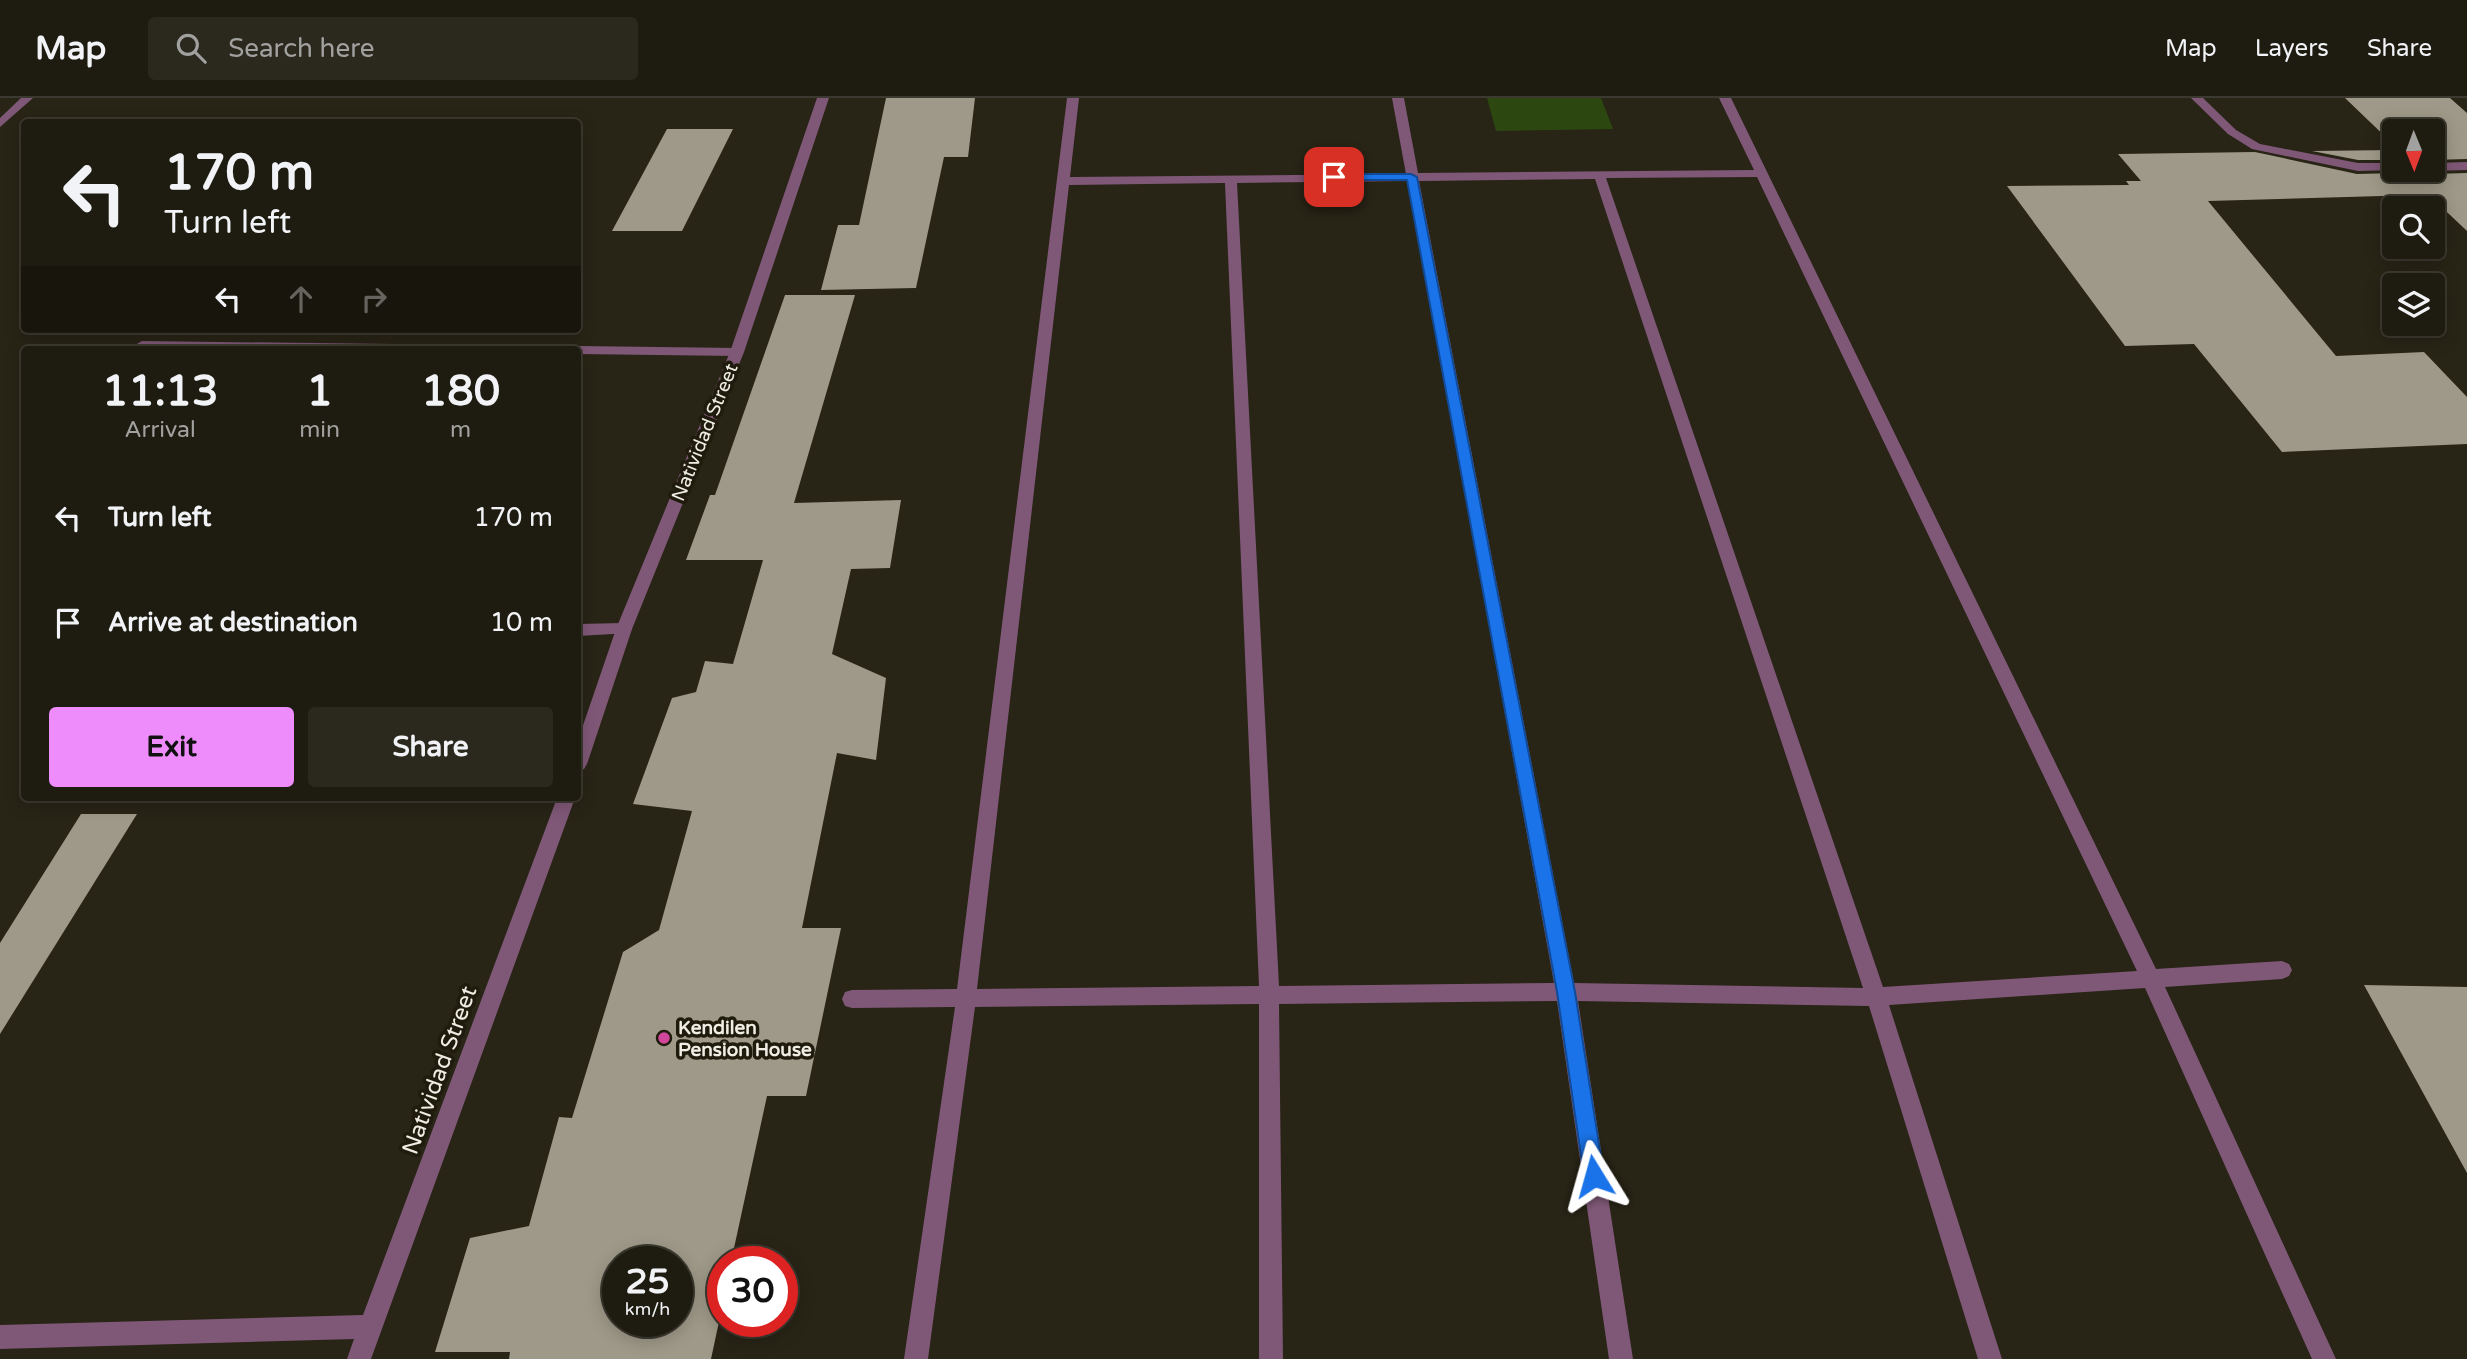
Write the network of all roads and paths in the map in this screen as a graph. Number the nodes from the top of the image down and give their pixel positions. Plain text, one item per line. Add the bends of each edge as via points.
1 (27, 98) edge
2 (823, 98) edge
3 (1073, 98) edge
4 (1398, 98) edge
5 (1725, 98) edge
6 (2197, 98) edge
7 (0, 124) edge
8 (2467, 166) edge
9 (2382, 167) edge
10 (2445, 167) edge
11 (1763, 173) junction
12 (1599, 174) junction
13 (1231, 177) junction
14 (1411, 177) junction
15 (1063, 181) junction
16 (142, 345) dead end
17 (225, 346) edge
18 (581, 350) edge
19 (737, 352) junction
20 (624, 629) junction
21 (581, 630) edge
22 (581, 755) edge
23 (565, 801) edge
24 (2282, 970) dead end
25 (2150, 977) junction
26 (1566, 992) junction
27 (1269, 993) junction
28 (1876, 997) junction
29 (966, 998) junction
30 (852, 999) dead end
31 (371, 1327) junction
32 (0, 1337) edge
33 (359, 1359) edge
34 (916, 1359) edge
35 (1271, 1359) edge
36 (1621, 1359) edge
37 (1990, 1359) edge
38 (2324, 1359) edge

1 - 7 street
2 - 19 street, Natividad Street
3 - 15 street
4 - 14 street
5 - 11 street
6 - 9 street via 2232,132 2256,146 2358,167
8 - 10 street
11 - 12 street
11 - 25 street
12 - 14 street
12 - 28 street
13 - 14 street
13 - 15 street
13 - 27 street
14 - 26 street
15 - 29 street
16 - 17 street
18 - 19 street
19 - 20 street, Natividad Street
20 - 21 street
20 - 22 street, Natividad Street
23 - 31 street, Natividad Street
24 - 25 street
25 - 28 street
25 - 38 street
26 - 27 street
26 - 28 street
26 - 36 street
27 - 29 street
27 - 35 street
28 - 37 street
29 - 30 street
29 - 34 street
31 - 32 street
31 - 33 street, Natividad Street

